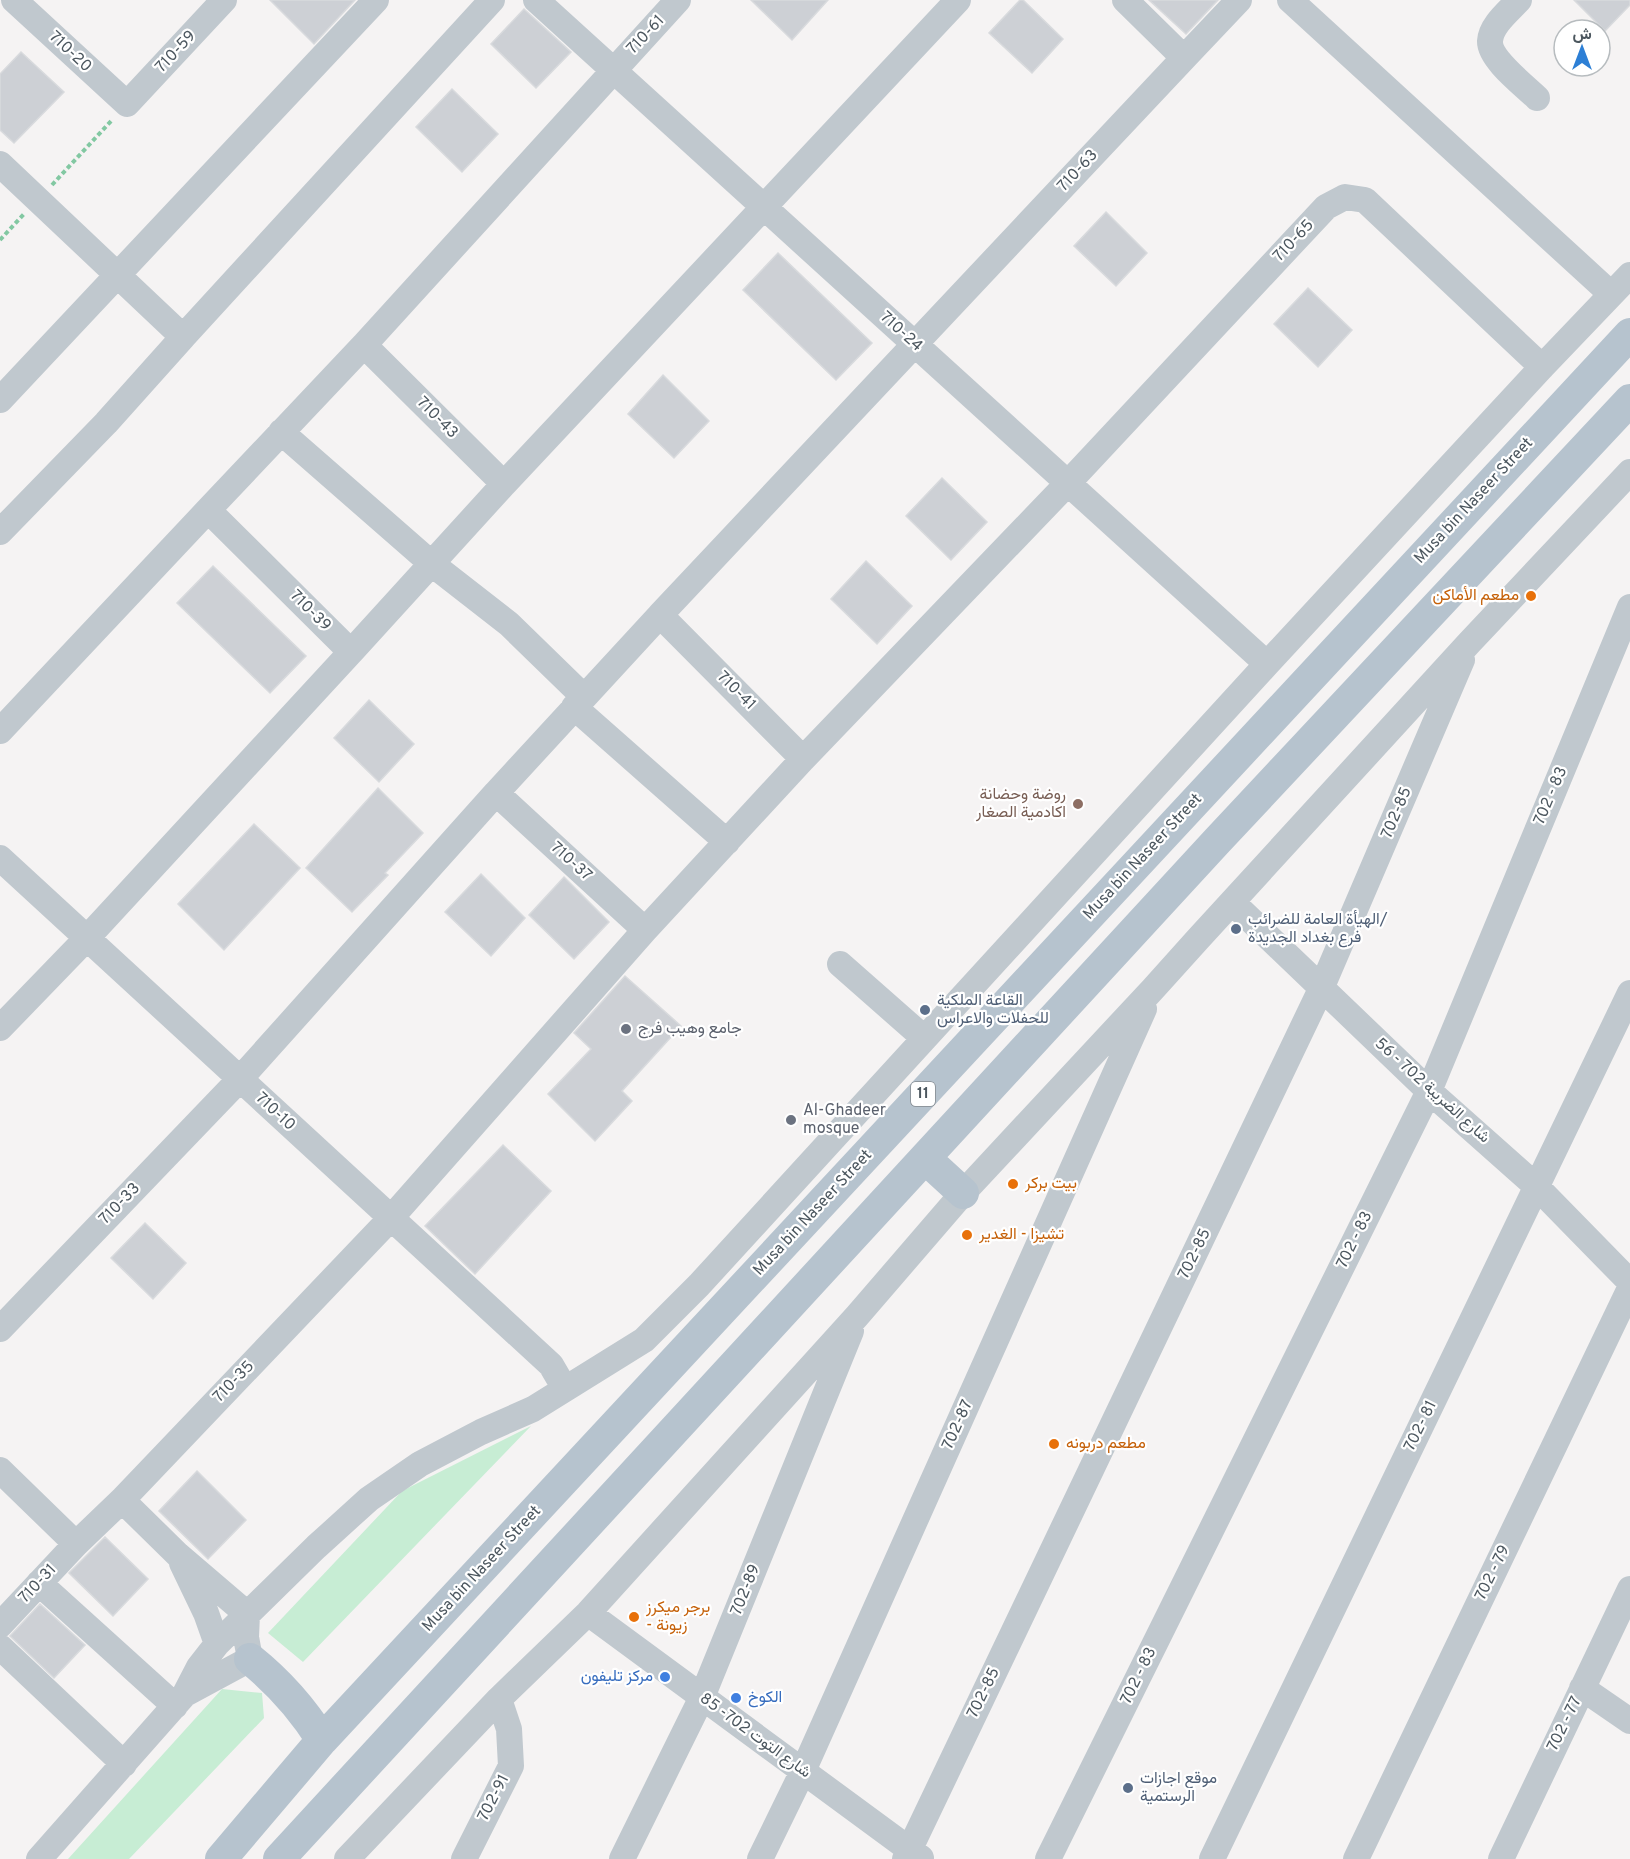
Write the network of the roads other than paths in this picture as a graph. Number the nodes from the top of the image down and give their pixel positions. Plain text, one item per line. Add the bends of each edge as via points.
1 (14, 0) edge
2 (224, 0) edge
3 (376, 0) edge
4 (492, 0) edge
5 (536, 0) edge
6 (678, 0) edge
7 (958, 0) edge
8 (1125, 0) edge
9 (1239, 0) edge
10 (1290, 0) edge
11 (1519, 0) edge
12 (1184, 58) junction
13 (613, 70) junction
14 (1537, 98) dead end
15 (127, 104) joint
16 (0, 164) edge
17 (765, 208) junction
18 (117, 274) junction
19 (1630, 275) edge
20 (1611, 294) junction
21 (1630, 334) edge
22 (183, 337) junction
23 (914, 344) junction
24 (364, 345) junction
25 (1542, 367) junction
26 (0, 400) edge
27 (1630, 400) edge
28 (281, 432) junction
29 (1630, 472) edge
30 (1068, 483) junction
31 (504, 484) junction
32 (208, 510) junction
33 (0, 532) edge
34 (432, 564) junction
35 (1630, 607) edge
36 (660, 615) junction
37 (1469, 643) junction
38 (351, 652) junction
39 (1267, 664) junction
40 (579, 702) junction
41 (0, 731) edge
42 (803, 759) junction
43 (496, 793) junction
44 (727, 842) junction
45 (0, 858) edge
46 (1232, 902) junction
47 (645, 930) junction
48 (87, 938) junction
49 (840, 964) dead end
50 (1153, 989) junction
51 (1322, 989) junction
52 (1630, 993) edge
53 (0, 1028) edge
54 (924, 1038) junction
55 (240, 1079) junction
56 (1429, 1090) junction
57 (926, 1159) junction
58 (1536, 1186) junction
59 (963, 1193) junction
60 (391, 1218) junction
61 (1630, 1282) edge
62 (1630, 1288) edge
63 (857, 1316) junction
64 (0, 1329) edge
65 (565, 1389) junction
66 (0, 1470) edge
67 (122, 1500) junction
68 (76, 1544) junction
69 (178, 1555) junction
70 (39, 1583) junction
71 (1630, 1589) edge
72 (588, 1613) junction
73 (248, 1614) junction
74 (2, 1618) edge
75 (217, 1644) junction
76 (0, 1647) edge
77 (250, 1659) junction
78 (1582, 1688) junction
79 (702, 1697) junction
80 (499, 1699) junction
81 (180, 1700) junction
82 (1630, 1721) edge
83 (322, 1740) junction
84 (124, 1764) junction
85 (803, 1771) junction
86 (912, 1856) edge
87 (39, 1859) edge
88 (221, 1859) edge
89 (279, 1859) edge
90 (347, 1859) edge
91 (464, 1859) edge
92 (622, 1859) edge
93 (760, 1859) edge
94 (1048, 1859) edge
95 (1212, 1859) edge
96 (1356, 1859) edge
97 (1501, 1859) edge

1 - 15 street, 710-20
2 - 15 street, 710-59
3 - 18 street
4 - 22 street
5 - 13 street, 710-24
6 - 13 street, 710-61
7 - 17 street
8 - 12 street
9 - 12 street, 710-63
10 - 20 street
11 - 14 street via 1498,22 1490,42 1495,57
12 - 23 street, 710-63
13 - 17 street, 710-24
13 - 24 street
16 - 18 street
17 - 23 street, 710-24
17 - 31 street
18 - 22 street
18 - 26 street
19 - 20 street
20 - 25 street
21 - 83 main road, Musa bin Naseer Street / 11
22 - 33 street
23 - 30 street, 710-24
23 - 36 street
24 - 28 street
24 - 31 street, 710-43
25 - 30 street, 710-65 via 1365,200 1345,197 1326,207
25 - 39 street
27 - 57 main road
28 - 32 street
28 - 34 street
29 - 37 street
30 - 39 street, 710-24
30 - 42 street
31 - 34 street
32 - 38 street, 710-39
32 - 41 street
34 - 38 street
34 - 40 street via 509,624
35 - 56 street, 702 - 83
36 - 40 street
36 - 42 street, 710-41
37 - 46 street
37 - 51 street, 702-85
38 - 48 street
39 - 54 street
40 - 43 street
40 - 44 street
42 - 44 street
43 - 47 street, 710-37
43 - 55 street
44 - 47 street
45 - 48 street, 710-10
46 - 50 street
46 - 51 street, شارع الضريبة 702 - 56
47 - 60 street
48 - 53 street
48 - 55 street, 710-10
49 - 54 street
50 - 59 street
50 - 85 street, 702-87
51 - 56 street, شارع الضريبة 702 - 56
51 - 86 street, 702-85
52 - 58 street, 702- 81
54 - 65 street via 644,1340
55 - 60 street, 710-10
55 - 64 street, 710-33
56 - 58 street, شارع الضريبة 702 - 56
56 - 94 street, 702 - 83
57 - 59 main road
57 - 89 main road
58 - 61 street, شارع الضريبة 702 - 56
58 - 95 street, 702- 81
59 - 63 street
60 - 65 street, 710-10 via 551,1365
60 - 67 street, 710-35
62 - 96 street, 702 - 79
63 - 72 street
63 - 79 street, 702-89
65 - 73 street via 533,1409 420,1464 369,1499
66 - 68 street
67 - 68 street, 710-35
67 - 69 street
68 - 70 street, 710-31
69 - 73 street
69 - 75 street
70 - 74 street, 710-31
70 - 81 street
71 - 78 street, 702 - 77
72 - 79 street, شارع التوت 702- 85
72 - 80 street
73 - 75 street
73 - 77 street via 246,1637
75 - 81 street
76 - 84 street
77 - 81 street
77 - 83 main road via 291,1695
78 - 82 street
78 - 97 street, 702 - 77
79 - 85 street, شارع التوت 702- 85
79 - 92 street, 702-89
80 - 90 street
80 - 91 street, 702-91 via 509,1729 511,1766
81 - 84 street
83 - 88 main road, Musa bin Naseer Street / 11
84 - 87 street
85 - 86 street, شارع التوت 702- 85
85 - 93 street, 702-87

